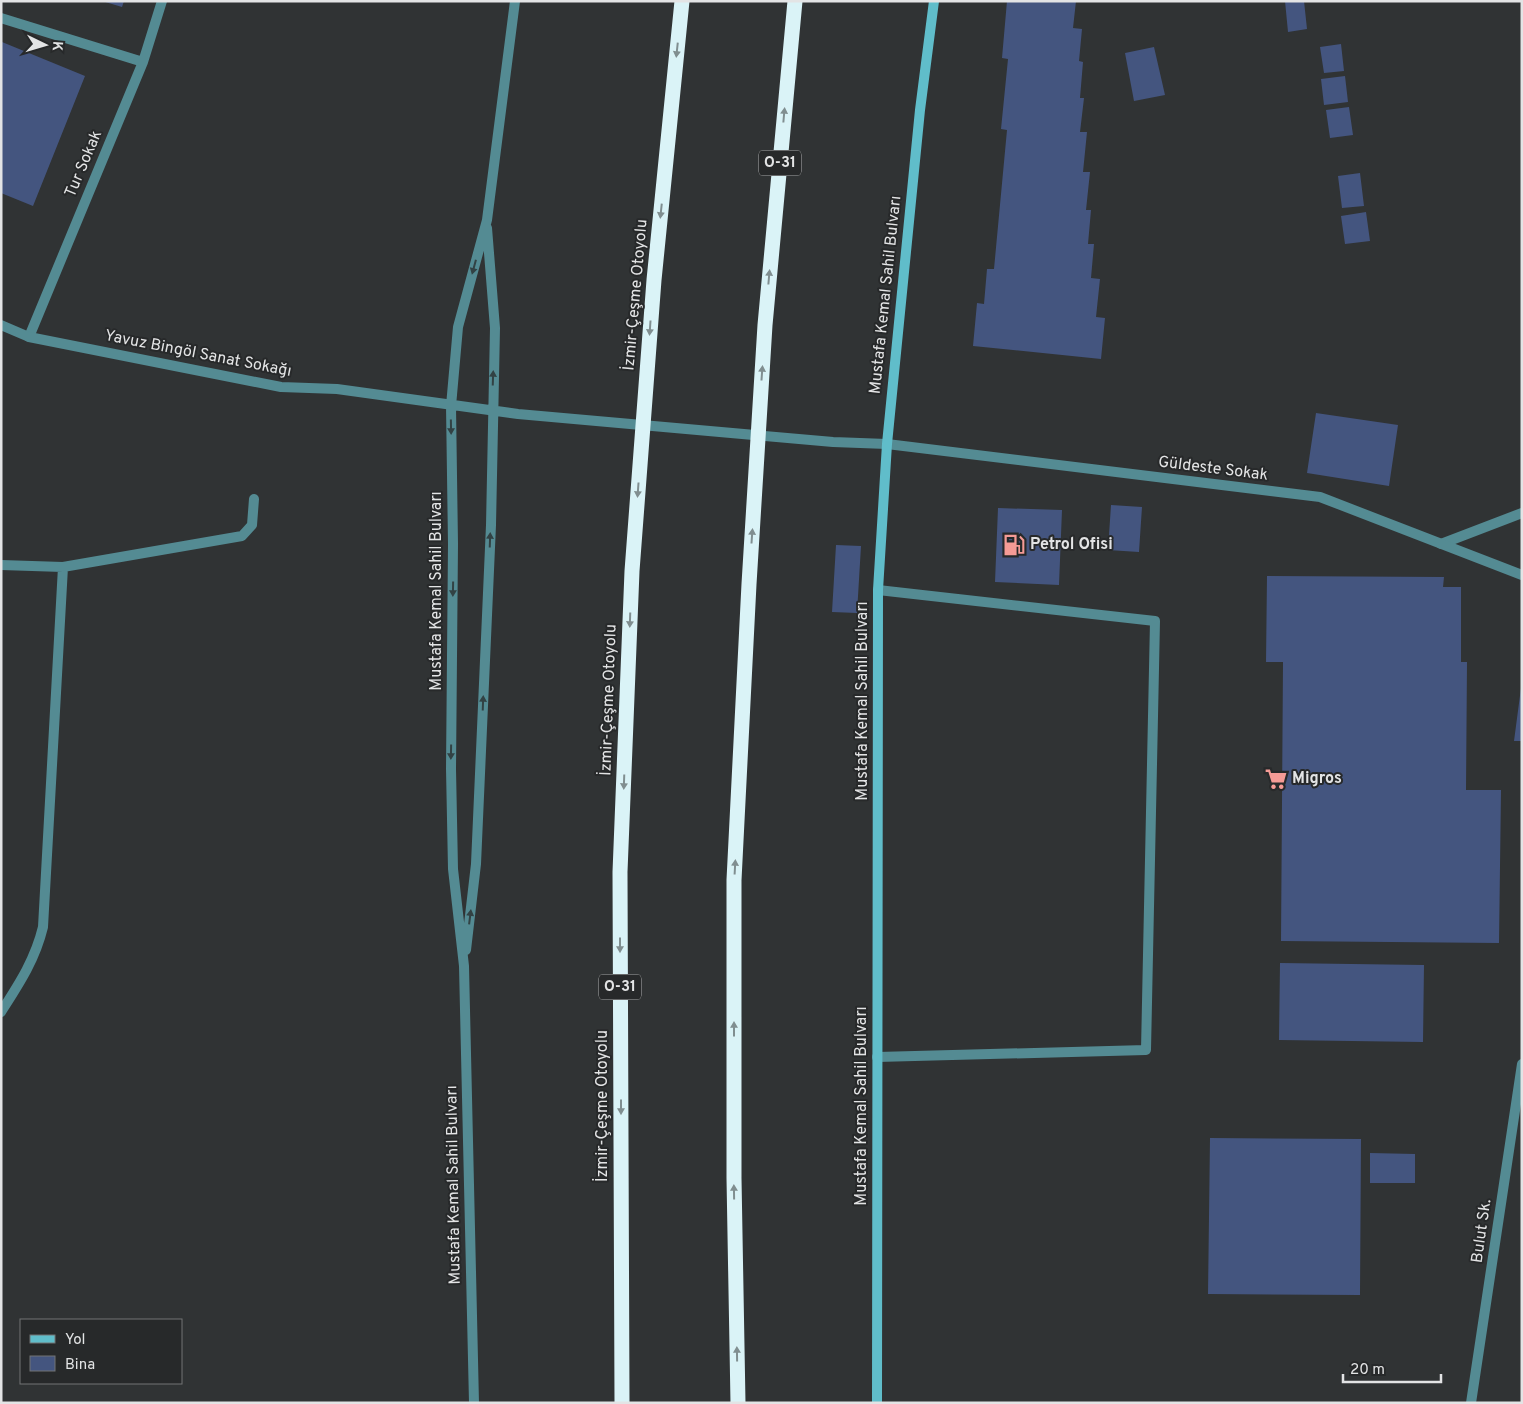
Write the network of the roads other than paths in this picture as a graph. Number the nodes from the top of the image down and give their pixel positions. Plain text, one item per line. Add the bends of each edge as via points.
1 (162, 1) edge
2 (515, 1) edge
3 (682, 1) edge
4 (795, 1) edge
5 (934, 1) edge
6 (1, 18) edge
7 (143, 62) junction
8 (487, 220) junction
9 (1, 325) edge
10 (29, 337) junction
11 (451, 406) junction
12 (492, 411) junction
13 (887, 444) junction
14 (254, 499) dead end
15 (1522, 513) edge
16 (1441, 544) junction
17 (1, 565) edge
18 (63, 567) junction
19 (1522, 575) edge
20 (878, 590) junction
21 (464, 966) junction
22 (1, 1012) edge
23 (877, 1057) junction
24 (1522, 1064) edge
25 (474, 1403) edge
26 (622, 1403) edge
27 (738, 1403) edge
28 (877, 1403) edge
29 (1471, 1403) edge

1 - 7 street, Tur Sokak
2 - 8 street, Mustafa Kemal Sahil Bulvarı
3 -> 26 highway, İzmir-Çeşme Otoyolu / O-31 via 654,280 632,571 620,872
27 -> 4 highway, O-31 via 734,880 765,325
5 - 13 main road, Mustafa Kemal Sahil Bulvarı
6 - 7 street
7 - 10 street, Tur Sokak
8 -> 11 street, Mustafa Kemal Sahil Bulvarı via 458,327
12 -> 8 street, Mustafa Kemal Sahil Bulvarı via 494,328
9 - 10 street, Yavuz Bingöl Sanat Sokağı
10 - 11 street, Yavuz Bingöl Sanat Sokağı via 281,387 337,389
11 - 12 street, Yavuz Bingöl Sanat Sokağı
11 -> 21 street, Mustafa Kemal Sahil Bulvarı via 453,869
12 - 13 street, Güldeste Sokak via 833,442
21 -> 12 street, Mustafa Kemal Sahil Bulvarı via 476,864 491,525
13 - 16 street, Güldeste Sokak via 1320,497
13 - 20 main road, Mustafa Kemal Sahil Bulvarı
14 - 18 street via 252,525 242,536
15 - 16 street
16 - 19 street, Güldeste Sokak
17 - 18 street
18 - 22 street via 42,927 37,952
20 - 23 main road, Mustafa Kemal Sahil Bulvarı
20 - 23 street via 1155,622 1146,1050
21 - 25 street, Mustafa Kemal Sahil Bulvarı
23 - 28 main road, Mustafa Kemal Sahil Bulvarı
24 - 29 street, Bulut Sk.

